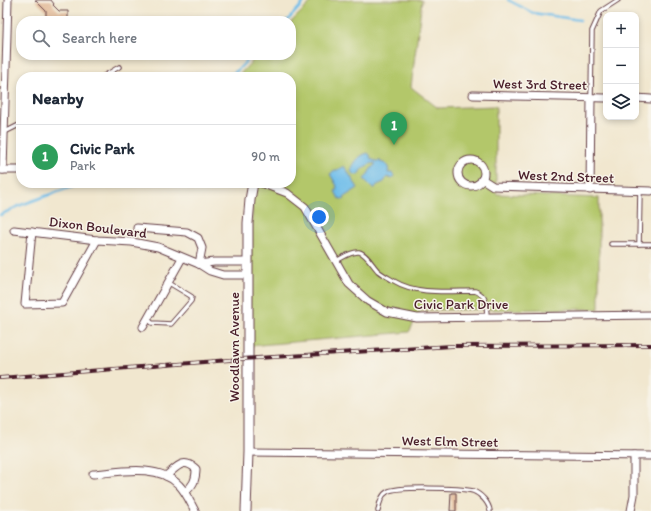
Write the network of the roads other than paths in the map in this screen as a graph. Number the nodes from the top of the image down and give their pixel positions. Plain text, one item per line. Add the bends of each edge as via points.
1 (8, 0) edge
2 (618, 0) edge
3 (120, 67) dead end
4 (111, 72) edge
5 (2, 91) edge
6 (473, 95) dead end
7 (591, 98) junction
8 (603, 98) edge
9 (639, 98) edge
10 (651, 99) edge
11 (16, 126) edge
12 (5, 132) junction
13 (2, 170) edge
14 (16, 170) edge
15 (482, 179) dead end
16 (252, 188) edge
17 (275, 188) edge
18 (590, 190) junction
19 (640, 191) junction
20 (651, 191) edge
21 (137, 228) dead end
22 (14, 230) dead end
23 (32, 232) junction
24 (97, 240) junction
25 (611, 244) dead end
26 (639, 244) junction
27 (651, 244) edge
28 (182, 258) junction
29 (248, 262) junction
30 (335, 262) junction
31 (199, 264) junction
32 (248, 275) junction
33 (169, 283) junction
34 (651, 315) edge
35 (487, 318) junction
36 (148, 319) junction
37 (143, 327) dead end
38 (248, 452) junction
39 (634, 456) junction
40 (651, 456) edge
41 (93, 474) dead end
42 (166, 476) junction
43 (185, 492) junction
44 (195, 511) edge
45 (246, 511) edge
46 (378, 511) edge
47 (490, 511) edge
48 (631, 511) edge

1 - 5 street
2 - 7 lane via 601,11 592,31
3 - 4 lane
5 - 12 street
6 - 7 street, West 3rd Street
7 - 8 street, West 3rd Street
7 - 18 street
9 - 10 street
11 - 12 lane
12 - 13 street
13 - 14 street
15 - 18 street, West 2nd Street via 493,186
16 - 29 street, Woodlawn Avenue via 248,223
17 - 30 street, Civic Park Drive via 287,192 305,207
18 - 19 street, West 2nd Street
19 - 20 street, West 2nd Street
19 - 26 lane
21 - 31 street via 187,232 198,238 202,248
22 - 23 street, Dixon Boulevard
23 - 24 street, Dixon Boulevard
23 - 24 street via 25,304 62,302
24 - 28 street, Dixon Boulevard via 132,242 158,247
25 - 26 lane
26 - 27 lane
28 - 31 street, Dixon Boulevard
28 - 33 street
29 - 31 street, Dixon Boulevard
29 - 32 street, Woodlawn Avenue
30 - 35 street, Civic Park Drive via 349,284 368,301 387,312 417,318
30 - 35 lane via 350,254 361,252 379,271 412,289 482,293
31 - 32 street, Dixon Boulevard via 223,275
32 - 38 street, Woodlawn Avenue
33 - 36 street
33 - 36 lane via 192,297 191,301 171,324 152,323
34 - 35 street, Civic Park Drive
36 - 37 street
38 - 39 street, West Elm Street
38 - 45 street, Woodlawn Avenue
39 - 40 street, West Elm Street
39 - 48 street via 634,495
41 - 42 street via 143,470
42 - 43 street via 178,483
42 - 43 street via 178,465 191,465 196,470 195,482
43 - 44 street
46 - 47 lane via 384,495 397,488 452,488 474,492 490,506

